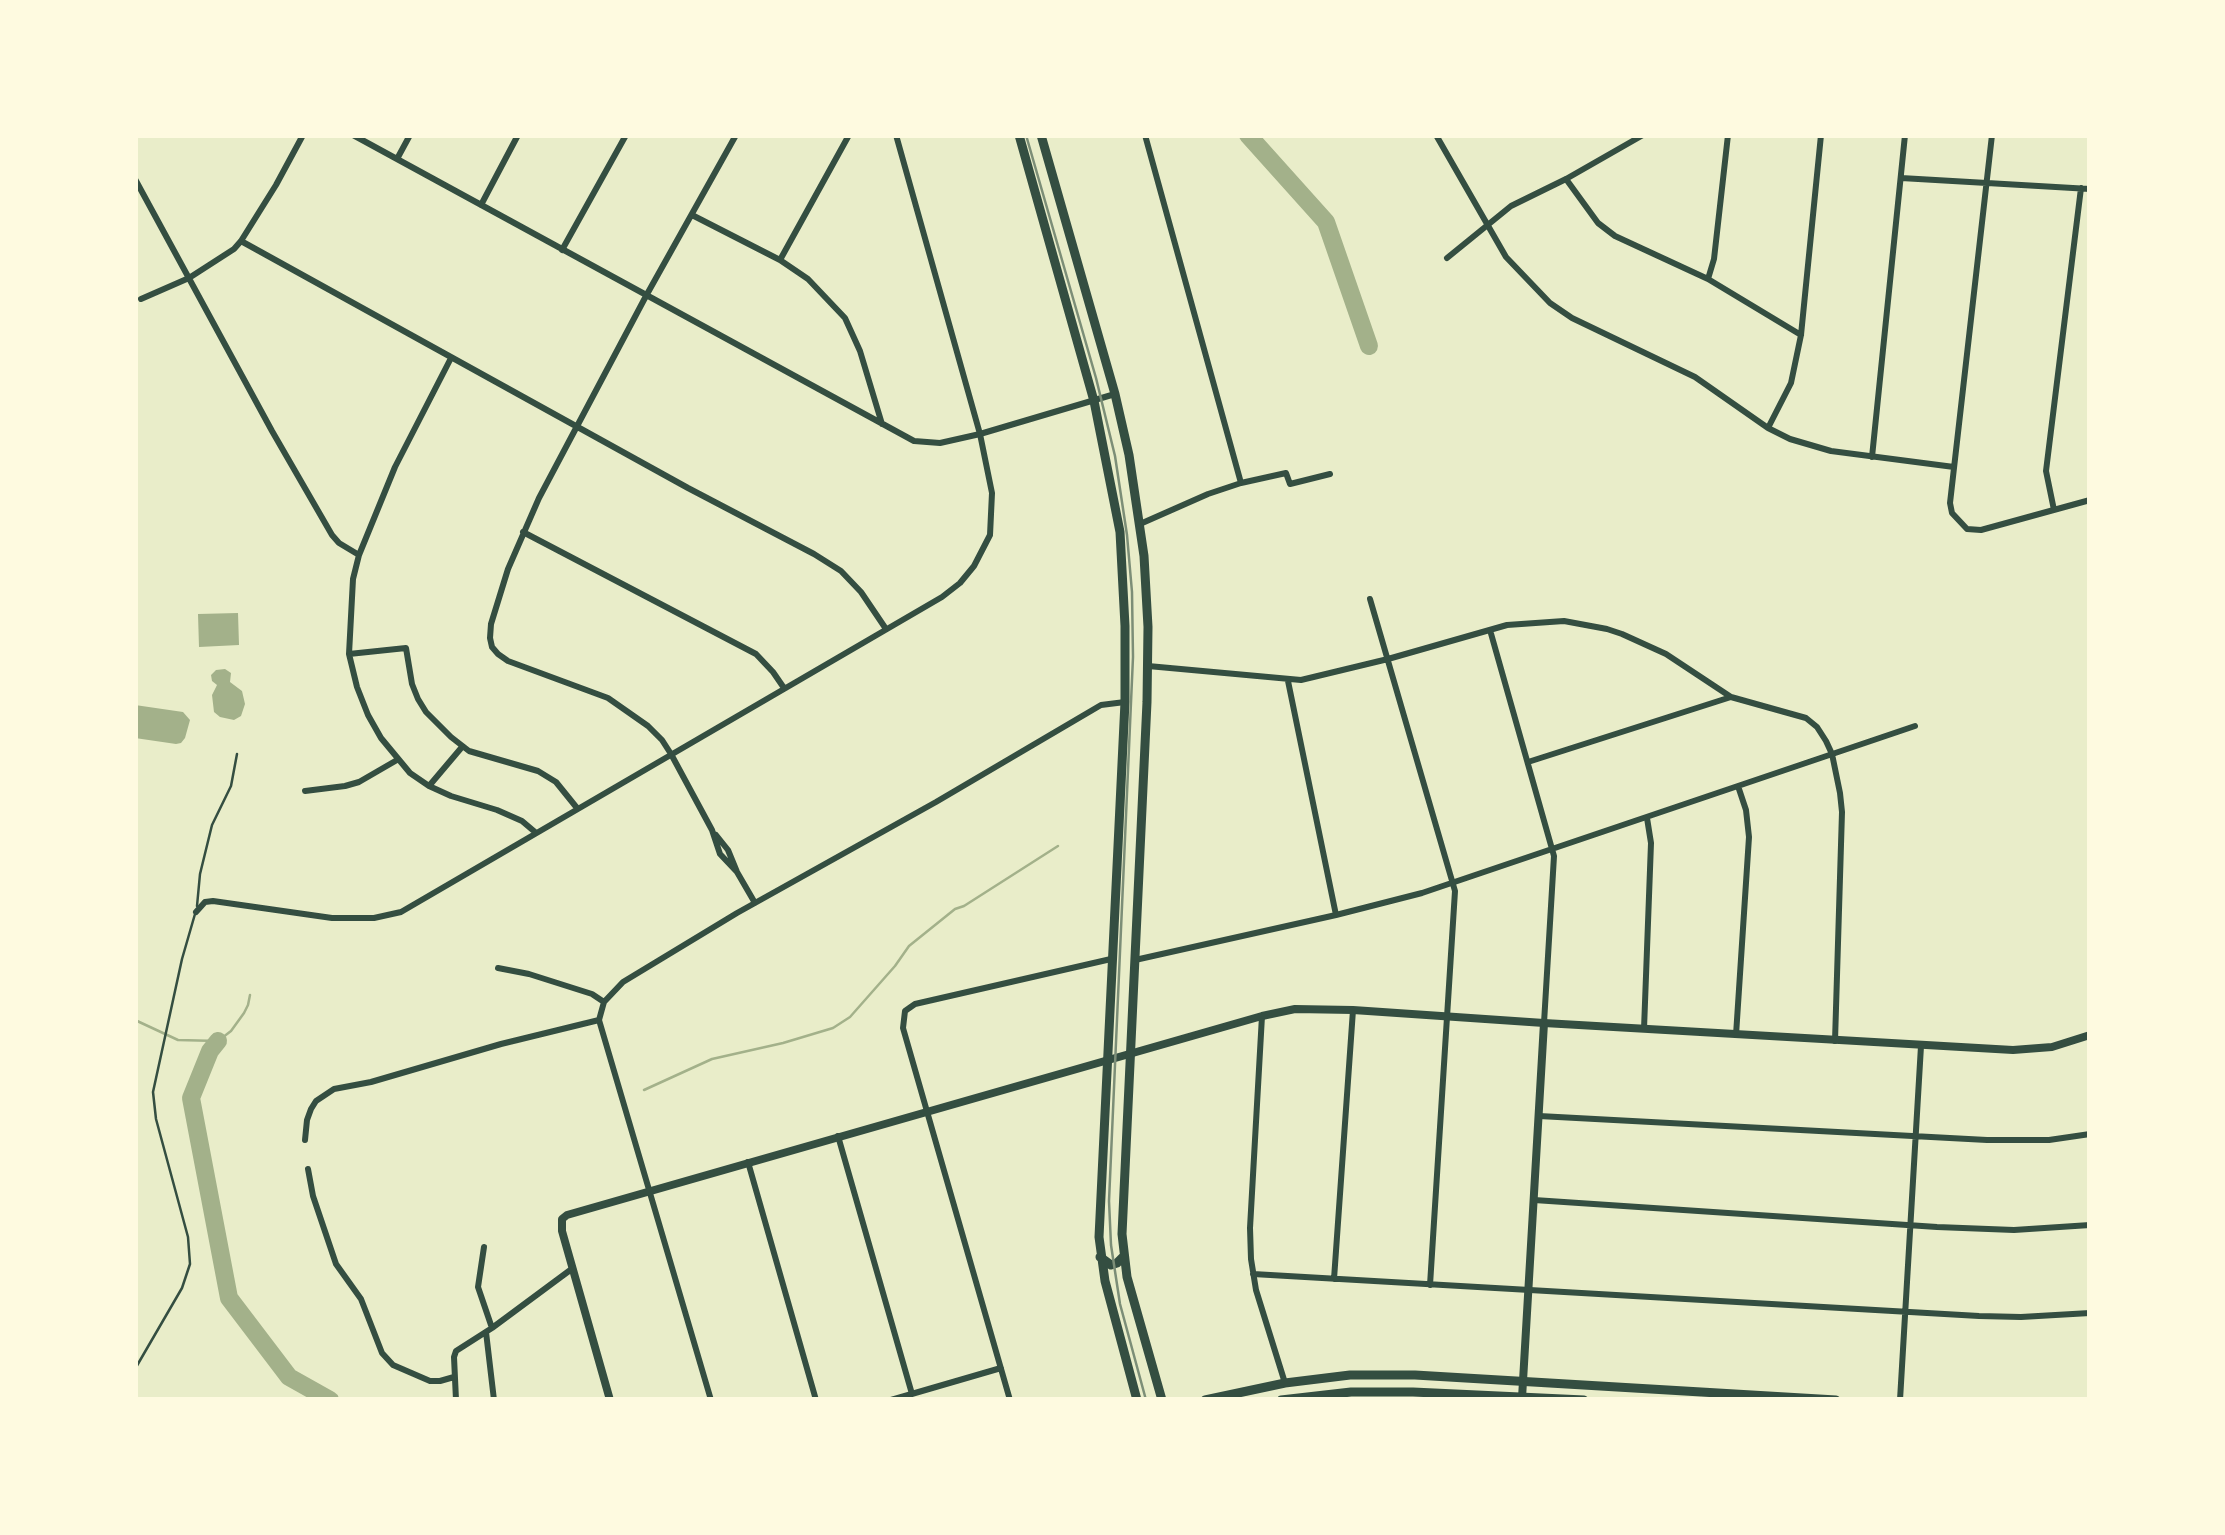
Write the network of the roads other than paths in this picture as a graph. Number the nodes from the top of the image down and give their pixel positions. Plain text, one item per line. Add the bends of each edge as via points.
1 (303, 135) edge
2 (353, 135) edge
3 (410, 135) edge
4 (518, 135) edge
5 (626, 135) edge
6 (736, 135) edge
7 (849, 135) edge
8 (896, 135) edge
9 (1018, 135) edge
10 (1042, 135) edge
11 (1145, 135) edge
12 (1436, 135) edge
13 (1643, 135) edge
14 (1728, 135) edge
15 (1821, 135) edge
16 (1905, 135) edge
17 (1992, 135) edge
18 (397, 159) junction
19 (1901, 178) junction
20 (135, 179) edge
21 (1566, 179) junction
22 (1987, 182) junction
23 (2086, 188) edge
24 (481, 205) junction
25 (692, 215) junction
26 (1488, 226) junction
27 (241, 241) junction
28 (562, 250) junction
29 (1448, 258) dead end
30 (780, 260) junction
31 (189, 278) junction
32 (1708, 279) junction
33 (646, 296) junction
34 (141, 299) dead end
35 (1801, 336) junction
36 (451, 358) junction
37 (1115, 394) junction
38 (1094, 400) junction
39 (576, 426) junction
40 (882, 426) junction
41 (1768, 428) junction
42 (980, 434) junction
43 (1872, 456) junction
44 (1954, 467) junction
45 (1330, 474) dead end
46 (1241, 483) junction
47 (2090, 500) edge
48 (2054, 510) junction
49 (1140, 524) junction
50 (523, 532) junction
51 (358, 556) junction
52 (1370, 599) dead end
53 (886, 628) junction
54 (1490, 630) junction
55 (349, 654) junction
56 (1388, 660) junction
57 (1148, 666) junction
58 (1288, 680) junction
59 (784, 688) junction
60 (1731, 697) junction
61 (1125, 702) junction
62 (1914, 726) dead end
63 (462, 748) junction
64 (237, 754) dead end
65 (671, 754) junction
66 (1832, 754) junction
67 (397, 760) junction
68 (1528, 762) junction
69 (429, 786) junction
70 (1738, 786) junction
71 (305, 792) dead end
72 (577, 808) junction
73 (1647, 818) junction
74 (535, 832) junction
75 (1552, 847) junction
76 (1454, 883) junction
77 (756, 903) junction
78 (196, 912) junction
79 (1336, 915) junction
80 (1111, 959) junction
81 (1136, 960) junction
82 (498, 968) dead end
83 (604, 1002) junction
84 (1354, 1010) junction
85 (1262, 1016) junction
86 (1447, 1017) junction
87 (599, 1020) junction
88 (1544, 1024) junction
89 (1644, 1029) junction
90 (1736, 1035) junction
91 (2090, 1035) edge
92 (1835, 1041) junction
93 (1920, 1046) junction
94 (1130, 1052) junction
95 (1106, 1060) junction
96 (927, 1111) junction
97 (1539, 1116) junction
98 (2090, 1134) edge
99 (838, 1136) junction
100 (1915, 1136) junction
101 (304, 1140) dead end
102 (748, 1162) junction
103 (308, 1170) dead end
104 (651, 1190) junction
105 (1534, 1200) junction
106 (2090, 1224) edge
107 (1910, 1225) junction
108 (484, 1247) dead end
109 (1124, 1256) junction
110 (1100, 1257) junction
111 (572, 1268) junction
112 (1127, 1273) junction
113 (1253, 1274) junction
114 (1104, 1276) junction
115 (1334, 1279) junction
116 (1430, 1285) junction
117 (1528, 1290) junction
118 (1905, 1311) junction
119 (2090, 1313) edge
120 (489, 1330) junction
121 (1001, 1368) junction
122 (135, 1369) edge
123 (454, 1376) junction
124 (1523, 1380) junction
125 (1285, 1383) junction
126 (912, 1394) junction
127 (1522, 1398) edge
128 (456, 1400) edge
129 (494, 1400) edge
130 (610, 1400) edge
131 (711, 1400) edge
132 (816, 1400) edge
133 (891, 1400) edge
134 (1010, 1400) edge
135 (1137, 1400) edge
136 (1162, 1400) edge
137 (1204, 1400) edge
138 (1287, 1400) edge
139 (1584, 1400) edge
140 (1836, 1400) edge
141 (1900, 1400) edge

1 - 27 street
2 - 18 street
3 - 18 street
4 - 24 street
5 - 28 street
6 - 25 street
7 - 30 street
8 - 42 street
9 - 38 main road
10 - 37 main road
11 - 46 street
12 - 26 street
13 - 21 street
14 - 32 street
15 - 35 street
16 - 19 street
17 - 22 street
18 - 24 street
19 - 22 street
19 - 43 street
20 - 31 street
21 - 26 street
21 - 32 street via 1615,236
22 - 23 street
22 - 44 street
23 - 48 street via 2046,472
24 - 28 street
25 - 30 street
25 - 33 street
26 - 29 street
26 - 41 street via 1506,257 1550,303 1695,376
27 - 31 street
27 - 36 street
28 - 33 street
30 - 40 street via 845,318
31 - 34 street
31 - 51 street via 332,535
32 - 35 street
33 - 39 street
33 - 40 street
35 - 41 street via 1791,383
36 - 39 street
36 - 51 street
37 - 38 street
37 - 49 main road
38 - 42 street
38 - 61 main road via 1120,532
39 - 50 street
39 - 53 street via 828,562
40 - 42 street via 926,443
41 - 43 street via 1813,447
42 - 53 street via 992,493 984,550 960,584
43 - 44 street
44 - 48 street via 1952,514 1967,529
45 - 46 street via 1290,484 1286,473
46 - 49 street
47 - 48 street
49 - 57 main road
50 - 59 street via 756,654
50 - 65 street via 491,624 492,647 508,661 608,698 648,726
51 - 55 street
52 - 56 street
53 - 59 street
54 - 56 street
54 - 60 street via 1543,620 1607,628 1648,644
54 - 68 street
55 - 63 street via 406,648 418,699
55 - 67 street via 368,715
56 - 58 street
56 - 76 street
57 - 58 street
57 - 81 main road
58 - 79 street
59 - 65 street
60 - 66 street via 1806,718
60 - 68 street
61 - 77 street via 1101,706
61 - 80 main road
62 - 66 street
63 - 69 street
63 - 72 street via 538,771
64 - 78 lane via 231,786 212,824
65 - 72 street
65 - 77 street
66 - 70 street
66 - 92 street via 1842,812
67 - 69 street
67 - 71 street via 359,782
68 - 75 street
69 - 74 street
70 - 73 street
70 - 90 street via 1749,837
72 - 74 street
73 - 75 street
73 - 89 street via 1652,843
74 - 78 street via 386,916 324,918 213,901
75 - 76 street
75 - 88 street
76 - 79 street
76 - 86 street
77 - 83 street via 623,982
78 - 122 lane via 153,1092 190,1264
79 - 81 street
80 - 95 main road
80 - 96 street via 904,1011
81 - 94 main road
82 - 83 street
83 - 87 street
84 - 85 street
84 - 86 street
84 - 115 street
85 - 94 street
85 - 113 street
86 - 88 street
86 - 116 street
87 - 101 street via 334,1089 311,1108
87 - 104 street
88 - 89 street
88 - 97 street
89 - 90 street
90 - 92 street
91 - 93 street via 2013,1050
92 - 93 street
93 - 100 street
94 - 95 street
94 - 109 main road
95 - 96 street
95 - 110 main road
96 - 99 street
96 - 121 street
97 - 100 street
97 - 105 street
98 - 100 street via 2049,1140
99 - 102 street
99 - 126 street
100 - 107 street
102 - 104 street
102 - 132 street
103 - 123 street via 336,1264 361,1299 382,1352 394,1365 430,1380
104 - 111 street via 562,1220
104 - 131 street
105 - 107 street
105 - 117 street
106 - 107 street via 2014,1230
107 - 118 street
108 - 120 street via 478,1286
109 - 110 main road via 1111,1265
109 - 112 main road
110 - 114 main road
111 - 120 street
111 - 130 street
112 - 114 main road via 1115,1266
112 - 136 main road
113 - 115 street
113 - 125 street
114 - 135 main road
115 - 116 street
116 - 117 street
117 - 118 street
117 - 124 street
118 - 119 street
118 - 141 street
120 - 123 street via 456,1351
120 - 129 street
121 - 126 street
121 - 134 street
123 - 128 street
124 - 125 main road via 1366,1375
124 - 127 street
124 - 140 main road
125 - 137 main road
126 - 133 street
127 - 138 main road via 1351,1392
127 - 139 main road

